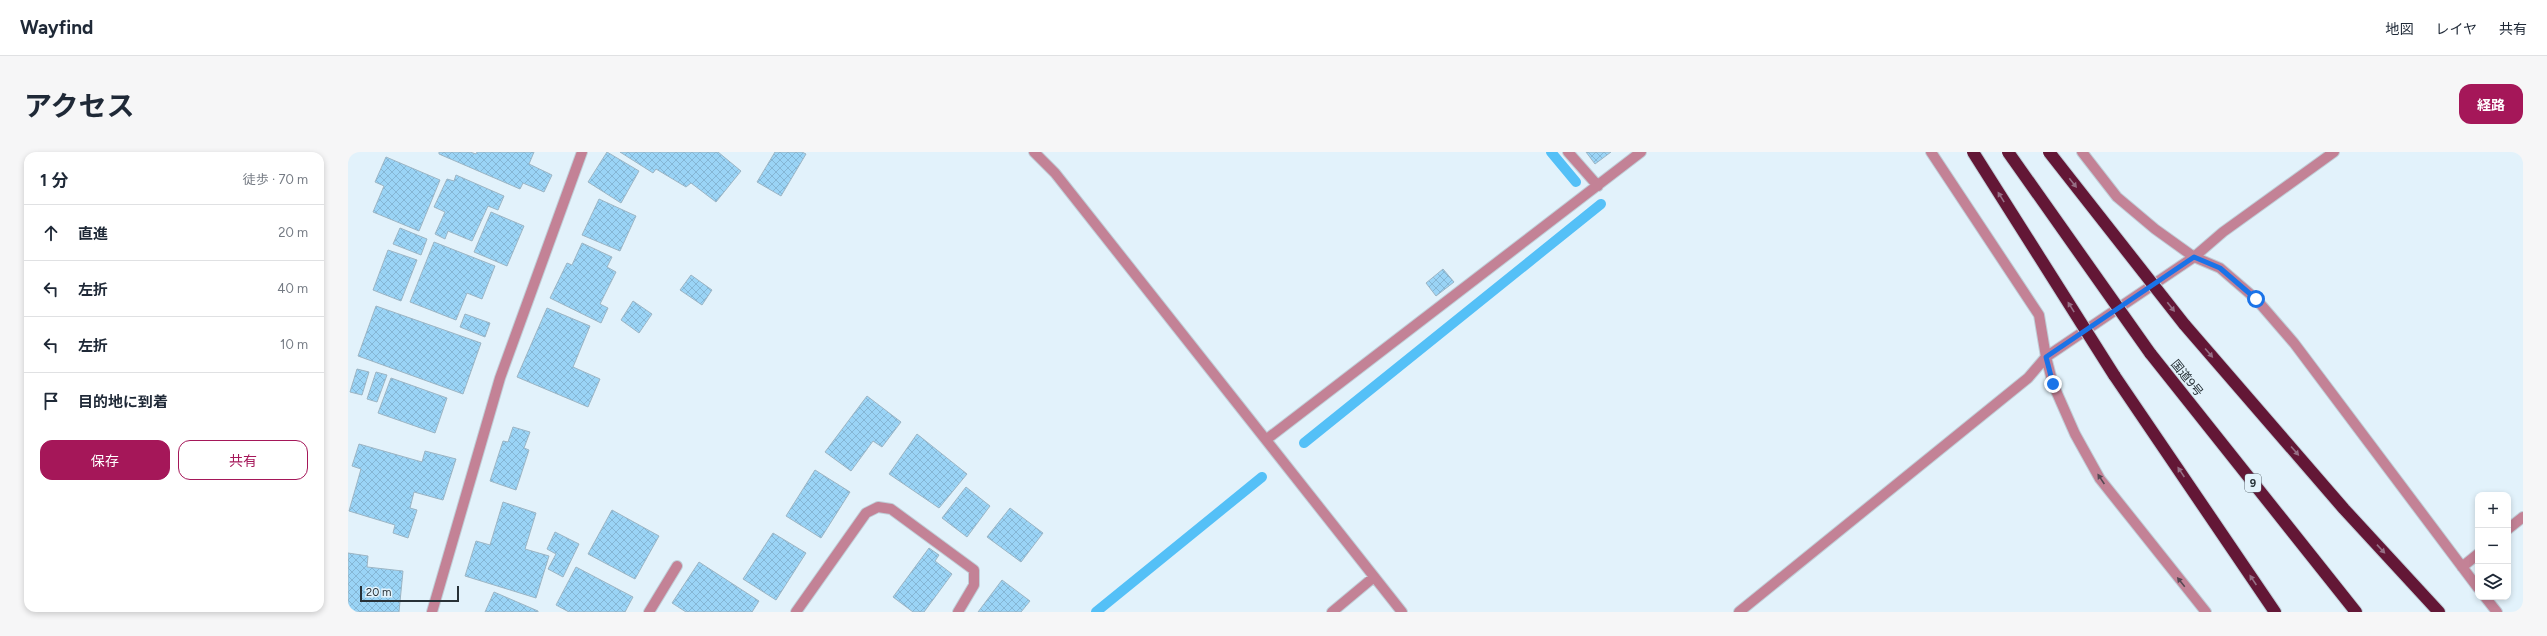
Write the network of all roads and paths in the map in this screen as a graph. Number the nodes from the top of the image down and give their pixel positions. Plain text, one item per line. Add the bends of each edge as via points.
1 (582, 152) edge
2 (1034, 152) edge
3 (1568, 152) edge
4 (1641, 152) edge
5 (1931, 152) edge
6 (1973, 152) edge
7 (2008, 152) edge
8 (2049, 152) edge
9 (2082, 152) edge
10 (2334, 152) edge
11 (1598, 186) junction
12 (2194, 257) junction
13 (2046, 357) junction
14 (1267, 439) junction
15 (2523, 517) edge
16 (2509, 528) edge
17 (2475, 556) edge
18 (677, 566) dead end
19 (2462, 567) junction
20 (1374, 577) junction
21 (2475, 584) edge
22 (2487, 600) edge
23 (432, 612) edge
24 (649, 612) edge
25 (796, 612) edge
26 (958, 612) edge
27 (1332, 612) edge
28 (1402, 612) edge
29 (1739, 612) edge
30 (2206, 612) edge
31 (2275, 612) edge
32 (2356, 612) edge
33 (2439, 612) edge
34 (2497, 612) edge

1 - 23 street via 500,378
2 - 14 street via 1055,172
3 - 11 street
4 - 11 street
5 - 13 street via 2039,315
31 -> 6 highway, bridge via 2114,375
7 - 32 highway, 国道9号 / 9, bridge via 2150,353
8 -> 33 highway, bridge via 2184,324 2344,509
9 - 12 street via 2117,197 2155,230
10 - 12 street via 2223,232
11 - 14 street
12 - 13 street
12 - 19 street via 2220,268 2286,333
13 - 29 street via 2028,378
30 -> 13 street via 2100,479 2075,434 2053,384
14 - 20 street
15 - 16 street
17 - 19 street
18 - 24 street
19 - 21 street
20 - 27 street
20 - 28 street
22 - 34 street
25 - 26 street via 866,513 878,506 891,509 974,570 974,585

